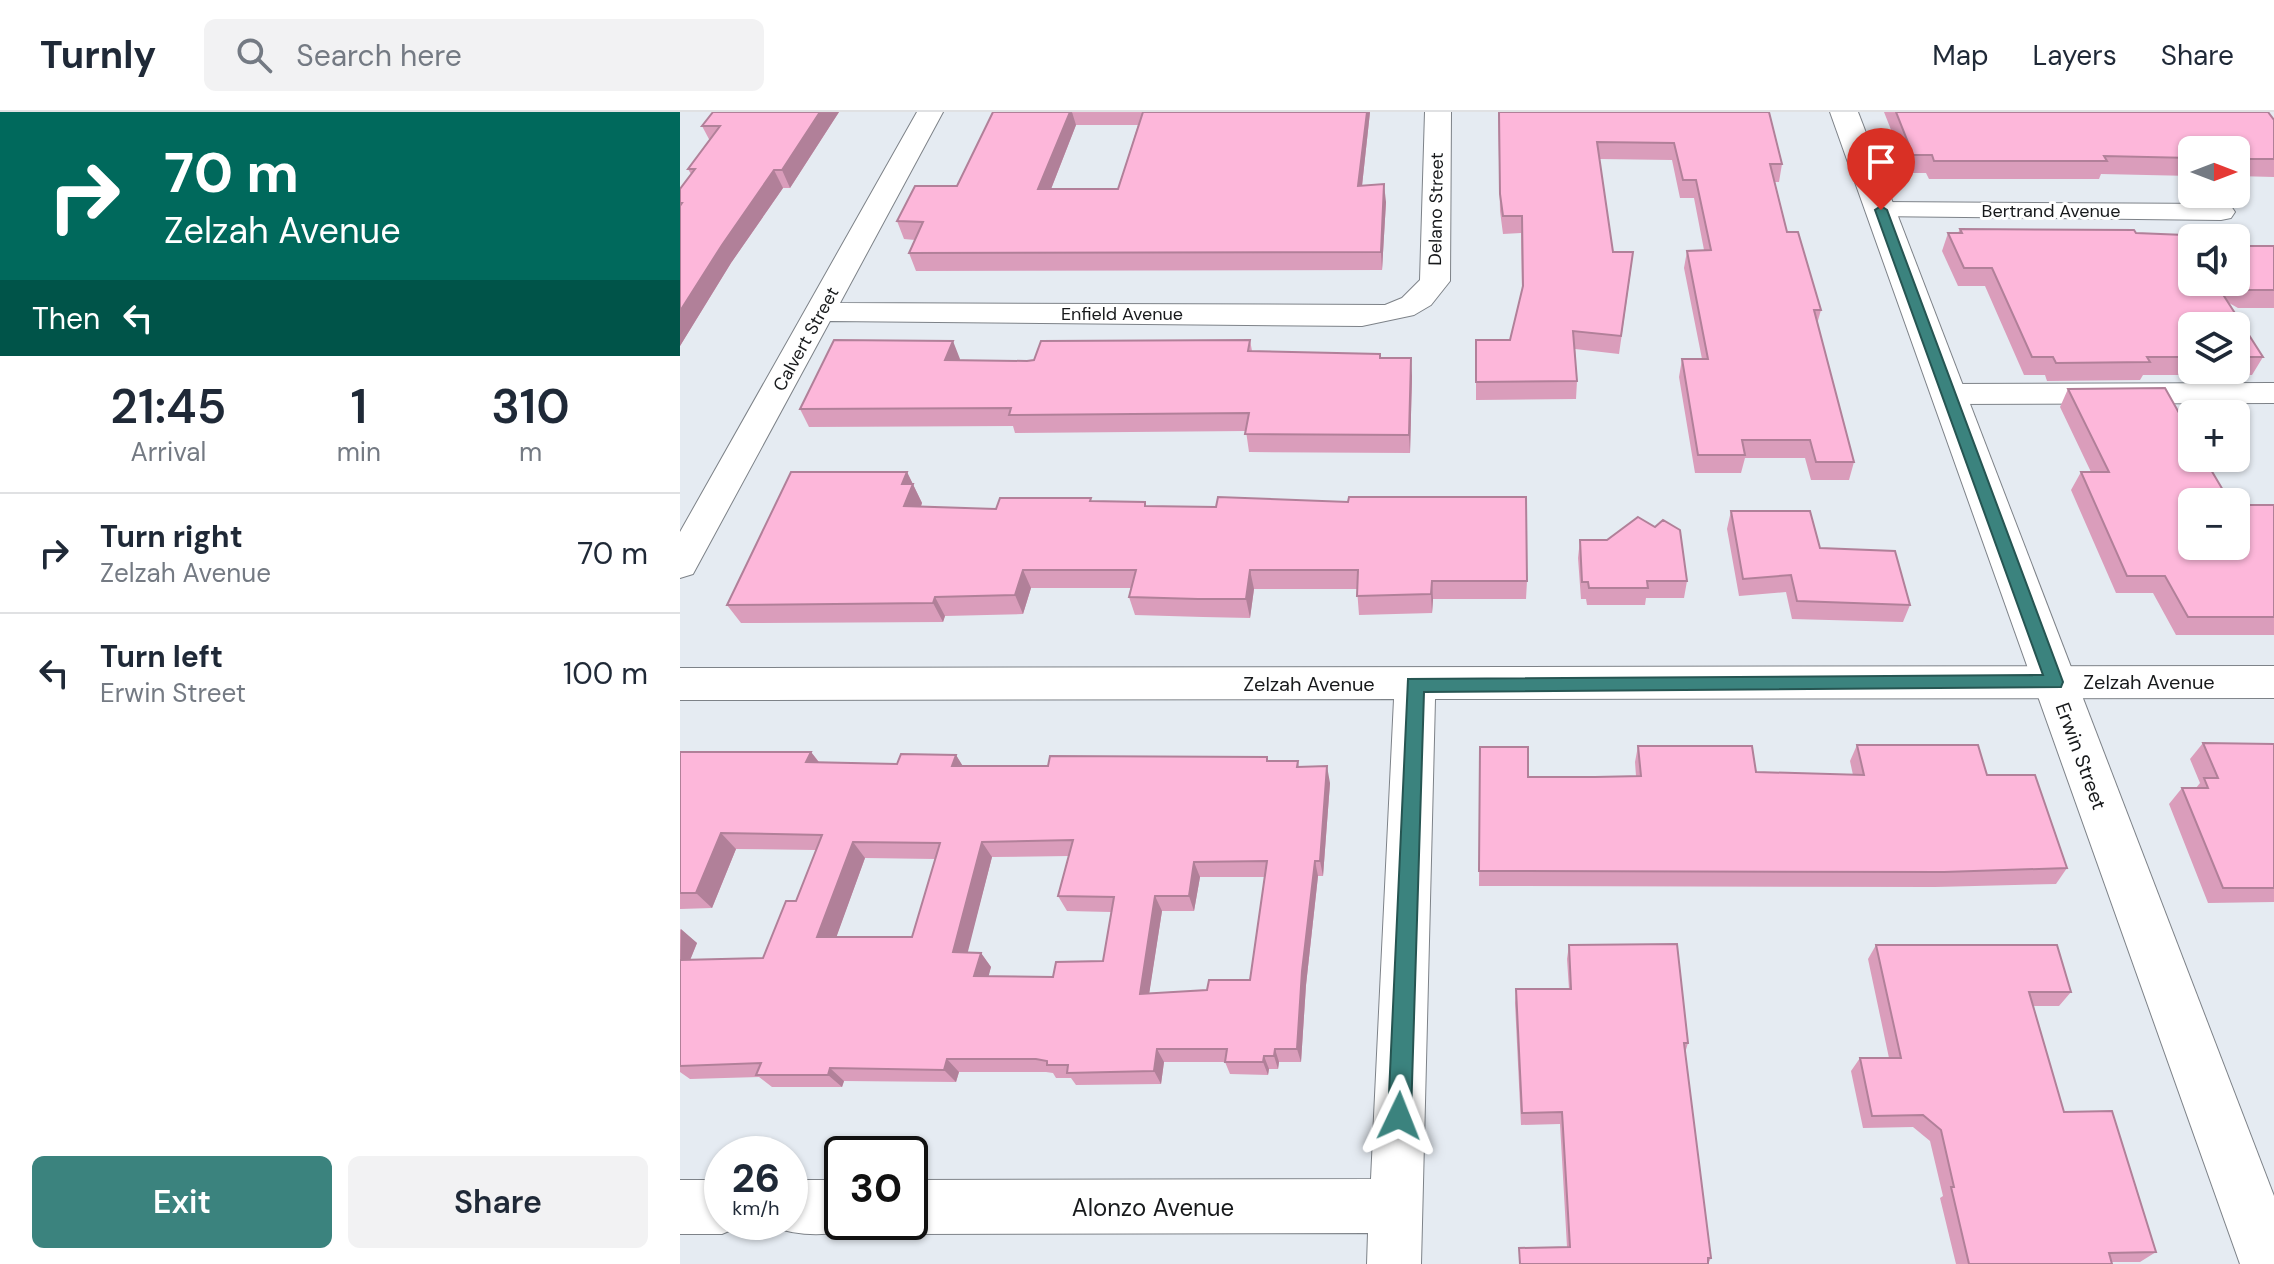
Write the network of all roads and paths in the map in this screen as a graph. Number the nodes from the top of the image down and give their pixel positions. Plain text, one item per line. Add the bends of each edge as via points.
1 (930, 112) edge
2 (1438, 112) edge
3 (1844, 112) edge
4 (1881, 210) junction
5 (2221, 212) dead end
6 (1419, 300) joint
7 (821, 312) junction
8 (2274, 393) edge
9 (1948, 394) junction
10 (680, 565) edge
11 (2054, 682) junction
12 (2274, 682) edge
13 (680, 684) edge
14 (1415, 684) junction
15 (1396, 1206) junction
16 (680, 1207) edge
17 (704, 1207) edge
18 (928, 1207) edge
19 (1394, 1264) edge
20 (2270, 1264) edge

1 - 7 street, Calvert Street
2 - 6 street, Delano Street via 1435,281
3 - 4 street, Erwin Street
4 - 5 street, Bertrand Avenue
4 - 9 street, Erwin Street
6 - 7 street, Enfield Avenue via 1399,313 1362,317
7 - 10 street, Calvert Street
8 - 9 street
9 - 11 street, Erwin Street
11 - 12 street, Zelzah Avenue
11 - 14 street, Zelzah Avenue
11 - 20 street, Erwin Street
13 - 14 street, Zelzah Avenue
14 - 15 street
15 - 18 street, Alonzo Avenue
15 - 19 street
16 - 17 street

